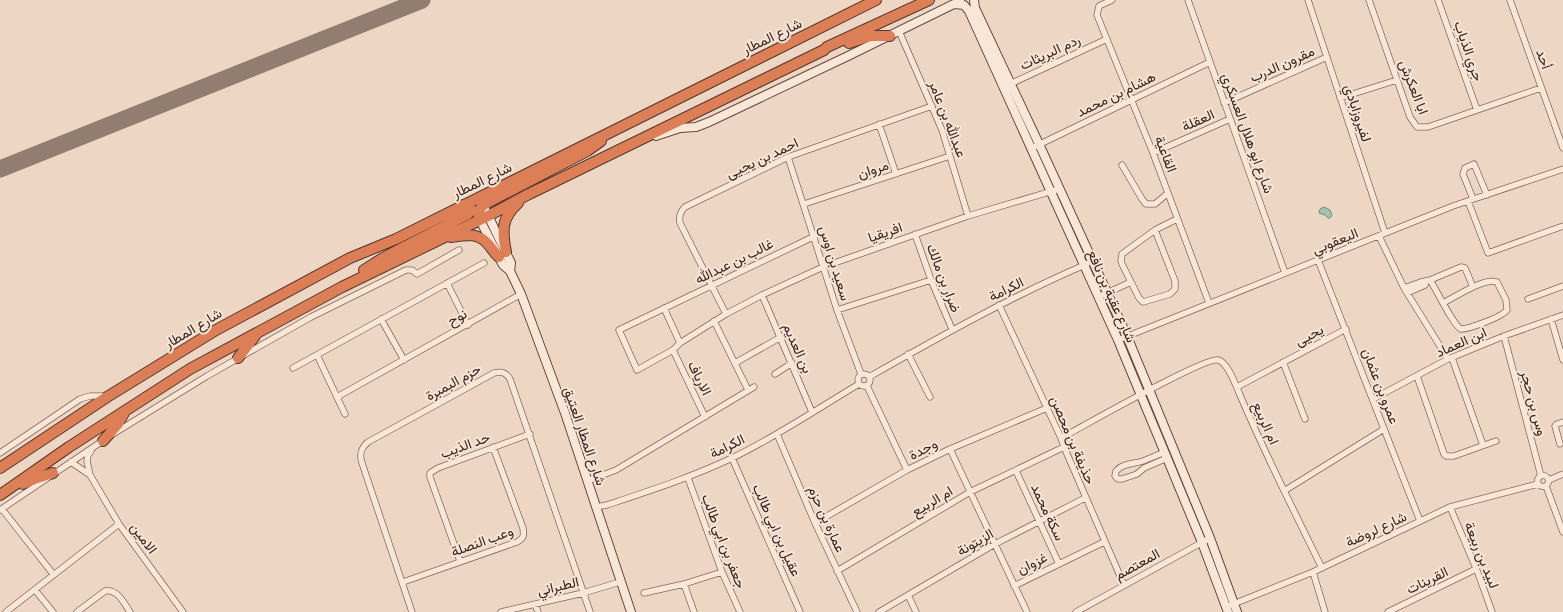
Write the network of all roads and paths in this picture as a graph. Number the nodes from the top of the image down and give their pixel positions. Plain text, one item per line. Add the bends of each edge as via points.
1 (876, 0) edge
2 (929, 0) edge
3 (974, 0) edge
4 (1112, 0) edge
5 (1188, 0) edge
6 (1308, 0) edge
7 (1369, 0) edge
8 (1438, 0) edge
9 (1510, 0) edge
10 (959, 2) edge
11 (895, 34) junction
12 (1107, 39) junction
13 (824, 50) junction
14 (1327, 57) junction
15 (1210, 62) junction
16 (1397, 80) junction
17 (1008, 85) junction
18 (1541, 88) junction
19 (1340, 98) junction
20 (1132, 100) junction
21 (1224, 103) junction
22 (932, 106) junction
23 (1477, 110) junction
24 (1230, 119) junction
25 (880, 124) junction
26 (647, 135) junction
27 (1036, 146) junction
28 (1563, 148) edge
29 (1153, 154) junction
30 (950, 156) junction
31 (788, 157) junction
32 (1122, 165) dead end
33 (1563, 169) edge
34 (896, 174) junction
35 (1059, 189) junction
36 (1050, 192) junction
37 (1168, 193) junction
38 (529, 194) junction
39 (1487, 195) junction
40 (1471, 200) junction
41 (481, 201) junction
42 (804, 204) junction
43 (463, 205) junction
44 (968, 216) junction
45 (484, 218) junction
46 (1178, 219) junction
47 (1563, 226) edge
48 (1154, 230) junction
49 (1385, 233) junction
50 (915, 234) junction
51 (814, 236) junction
52 (1379, 236) junction
53 (439, 239) junction
54 (459, 250) dead end
55 (502, 254) junction
56 (1318, 260) junction
57 (1092, 262) junction
58 (484, 263) dead end
59 (1084, 265) junction
60 (823, 266) junction
61 (1285, 273) junction
62 (931, 280) junction
63 (1428, 280) junction
64 (1131, 282) junction
65 (447, 283) junction
66 (712, 285) junction
67 (1563, 286) edge
68 (342, 287) junction
69 (1473, 287) junction
70 (1406, 290) junction
71 (1107, 293) junction
72 (521, 294) junction
73 (762, 295) junction
74 (1098, 296) junction
75 (1528, 299) dead end
76 (1209, 303) junction
77 (1443, 303) junction
78 (999, 304) junction
79 (664, 308) junction
80 (837, 310) junction
81 (726, 314) junction
82 (1563, 315) edge
83 (381, 319) junction
84 (1551, 319) junction
85 (714, 321) junction
86 (468, 325) junction
87 (1346, 329) junction
88 (952, 330) junction
89 (259, 332) junction
90 (1127, 336) junction
91 (1504, 336) junction
92 (780, 337) junction
93 (1118, 340) junction
94 (680, 343) junction
95 (673, 350) junction
96 (908, 354) junction
97 (317, 355) junction
98 (238, 358) junction
99 (1450, 358) junction
100 (404, 360) junction
101 (1563, 360) edge
102 (1283, 362) junction
103 (735, 363) junction
104 (792, 363) junction
105 (293, 368) dead end
106 (637, 370) joint
107 (774, 374) dead end
108 (861, 374) junction
109 (1417, 376) junction
110 (869, 377) junction
111 (858, 384) junction
112 (867, 386) junction
113 (754, 387) dead end
114 (1237, 387) junction
115 (748, 390) junction
116 (1145, 392) junction
117 (107, 396) junction
118 (337, 397) junction
119 (930, 397) dead end
120 (1373, 400) junction
121 (1047, 408) junction
122 (126, 410) junction
123 (812, 412) junction
124 (345, 414) dead end
125 (705, 417) junction
126 (1306, 420) dead end
127 (1563, 422) edge
128 (1384, 429) junction
129 (530, 434) junction
130 (777, 434) junction
131 (1061, 438) junction
132 (103, 441) junction
133 (1496, 441) dead end
134 (1560, 444) dead end
135 (1483, 445) junction
136 (93, 447) junction
137 (493, 447) junction
138 (1064, 448) junction
139 (950, 449) junction
140 (0, 453) edge
141 (1166, 455) junction
142 (732, 458) junction
143 (71, 462) junction
144 (0, 468) edge
145 (907, 470) junction
146 (1016, 471) junction
147 (53, 473) junction
148 (1563, 474) edge
149 (90, 475) junction
150 (1542, 476) junction
151 (688, 478) junction
152 (1549, 480) junction
153 (587, 481) junction
154 (1538, 484) junction
155 (1546, 486) junction
156 (10, 488) junction
157 (970, 492) junction
158 (1284, 492) junction
159 (0, 494) edge
160 (1085, 498) junction
161 (596, 507) junction
162 (1450, 507) junction
163 (1, 509) edge
164 (1039, 521) junction
165 (1420, 521) junction
166 (815, 523) junction
167 (119, 524) junction
168 (1563, 532) edge
169 (1210, 538) junction
170 (1104, 542) junction
171 (1202, 542) junction
172 (995, 544) junction
173 (460, 561) junction
174 (1059, 564) junction
175 (1322, 568) junction
176 (1476, 569) junction
177 (837, 571) junction
178 (722, 572) junction
179 (1313, 572) junction
180 (53, 574) junction
181 (403, 582) junction
182 (620, 582) junction
183 (684, 584) junction
184 (1124, 585) junction
185 (1014, 586) junction
186 (35, 590) junction
187 (583, 593) junction
188 (644, 593) dead end
189 (908, 595) junction
190 (535, 604) junction
191 (1230, 607) edge
192 (6, 612) edge
193 (53, 612) edge
194 (77, 612) edge
195 (130, 612) edge
196 (183, 612) edge
197 (412, 612) edge
198 (501, 612) edge
199 (538, 612) edge
200 (590, 612) edge
201 (630, 612) edge
202 (694, 612) edge
203 (740, 612) edge
204 (800, 612) edge
205 (857, 612) edge
206 (879, 612) edge
207 (916, 612) edge
208 (1027, 612) edge
209 (1076, 612) edge
210 (1237, 612) edge
211 (1325, 612) edge
212 (1388, 612) edge
213 (1492, 612) edge

1 - 41 highway, شارع المطار via 627,123 587,151
2 - 13 highway
3 - 17 street, شارع عقبة بن نافع via 975,8
4 - 12 street, القاعية via 1099,6 1097,11
5 - 15 street, شارع ابو هلال العسكري
6 - 14 street, لفيروزابادي
7 - 16 street, ابا العكرش
8 - 23 street, جري الذياب
9 - 18 street, أحد
10 - 11 street
10 - 17 street, شارع عقبة بن نافع via 969,11
11 - 13 highway via 870,36
11 - 22 street, عبدالله بن عامر
11 - 26 street via 702,125 680,128 655,137
12 - 17 street, ردم البريثات
12 - 20 street, القاعية
13 - 26 highway
14 - 19 street, لفيروزابادي
14 - 21 street, مقرون الدرب
15 - 20 street, هشام بن محمد
15 - 21 street, شارع ابو هلال العسكري
16 - 19 street
16 - 23 street, ابا العكرش via 1410,117 1417,127 1428,127
17 - 27 street, شارع عقبة بن نافع
18 - 23 street, ابا العكرش
18 - 28 street, أحد
19 - 49 street, لفيروزابادي
20 - 27 street, هشام بن محمد
20 - 29 street, القاعية
21 - 24 street, شارع ابو هلال العسكري
22 - 25 street, احمد بن يحيى
22 - 30 street, عبدالله بن عامر
24 - 29 street, العقلة
24 - 61 street, شارع ابو هلال العسكري
25 - 31 street, احمد بن يحيى
25 - 34 street
26 - 38 highway
27 - 35 street, شارع عقبة بن نافع
27 - 36 street, شارع عقبة بن نافع
29 - 37 street, القاعية
30 - 34 street, مروان
30 - 44 street, عبدالله بن عامر
31 - 42 street, سعيد بن اوس
31 - 66 street, احمد بن يحيى via 685,207 682,211 680,223
32 - 37 street via 1146,204 1155,204
33 - 39 street, اليعقوبي
34 - 42 street, مروان
35 - 36 street, افريقيا
35 - 57 street, شارع عقبة بن نافع
36 - 44 street, افريقيا
36 - 59 street, شارع عقبة بن نافع
37 - 46 street, القاعية
38 - 45 highway
38 - 55 highway via 514,207 505,220 502,230
39 - 40 street, اليعقوبي
39 - 40 street via 1474,164 1465,168 1463,174
40 - 47 street via 1488,253
40 - 49 street, اليعقوبي
41 - 43 highway, شارع المطار
41 - 45 highway via 478,212
42 - 51 street, سعيد بن اوس
43 - 68 highway via 470,207 471,211 468,214 383,258
43 - 117 highway, شارع المطار via 396,239 350,258 216,330
44 - 50 street, افريقيا
45 - 53 highway
45 - 55 street, شارع المطار العتيق
46 - 48 street
46 - 76 street, القاعية
48 - 64 street via 1122,254 1121,261
48 - 64 street via 1175,281 1175,289 1170,294 1144,302 1139,298
49 - 52 street, اليعقوبي
50 - 60 street, افريقيا
50 - 62 street, ضرار بن مالك
51 - 60 street, سعيد بن اوس
51 - 66 street, غالب بن عبدالله
52 - 56 street, اليعقوبي
52 - 70 street
53 - 55 highway via 477,236
53 - 68 highway
54 - 98 street via 417,274 412,270 406,270 311,317
55 - 72 street, شارع المطار العتيق via 503,265 510,271
56 - 61 street, اليعقوبي
56 - 87 street, عمرو بن عثمان
57 - 59 street, الكرامة
57 - 71 street, شارع عقبة بن نافع
58 - 65 street
59 - 74 street, شارع عقبة بن نافع
59 - 78 street, الكرامة
60 - 73 street, افريقيا
60 - 80 street, سعيد بن اوس
61 - 76 street, اليعقوبي
62 - 80 street
62 - 88 street, ضرار بن مالك
63 - 69 street via 1462,267 1465,268
63 - 70 street
63 - 77 street
64 - 71 street
65 - 83 street
65 - 86 street
66 - 79 street, غالب بن عبدالله
66 - 81 street
67 - 75 street
68 - 89 highway
69 - 77 street
69 - 77 street via 1491,280 1497,282 1506,300 1507,310 1469,328 1461,329
70 - 99 street
71 - 74 street
71 - 90 street, شارع عقبة بن نافع
72 - 86 street, نوح
72 - 153 street, شارع المطار العتيق
73 - 81 street, افريقيا
73 - 92 street, بن العديم
74 - 93 street, شارع عقبة بن نافع
76 - 90 street, اليعقوبي
78 - 88 street, الكرامة
78 - 121 street, حذيفة بن محصن
79 - 94 street
79 - 106 street, غالب بن عبدالله via 619,330
80 - 108 street, سعيد بن اوس
81 - 85 street, افريقيا
82 - 84 street, ابن العماد
83 - 97 street
83 - 100 street
84 - 91 street, ابن العماد
84 - 101 street
85 - 94 street, افريقيا
85 - 103 street
86 - 100 street, نوح
87 - 102 street, يحيى
87 - 120 street, عمرو بن عثمان
88 - 96 street, الكرامة
89 - 98 highway
89 - 122 highway via 190,369
90 - 93 street, اليعقوبي
90 - 116 street, شارع عقبة بن نافع
91 - 99 street, ابن العماد
91 - 150 street, وس بن حجر
92 - 103 street
92 - 104 street, بن العديم
93 - 116 street, شارع عقبة بن نافع
94 - 95 street, افريقيا
95 - 106 street, افريقيا
95 - 125 street, الارياف
96 - 110 street, الكرامة
96 - 119 street
97 - 105 street
97 - 118 street
98 - 132 street
99 - 109 street, ابن العماد
99 - 135 street
100 - 118 street, نوح
102 - 114 street, يحيى
102 - 126 street, يحيى
103 - 115 street
104 - 107 street
104 - 123 street, بن العديم
108 - 110 street
108 - 111 street via 857,380
109 - 120 street, ابن العماد
109 - 135 street via 1444,454 1454,456
110 - 112 street
111 - 112 street via 862,387
111 - 123 street, الكرامة
112 - 145 street
113 - 115 street
114 - 116 street, ام الربيع via 1224,362 1214,360
114 - 158 street, ام الربيع
115 - 125 street
116 - 131 street, ام الربيع
116 - 141 street, شارع عقبة بن نافع
116 - 169 street, شارع عقبة بن نافع
117 - 140 street, شارع المطار via 80,398
117 - 144 highway, شارع المطار
118 - 124 street
120 - 128 street, عمرو بن عثمان
121 - 131 street, حذيفة بن محصن
121 - 139 street, وجدة
122 - 132 highway
122 - 156 highway
123 - 130 street, الكرامة
125 - 153 street via 616,470
127 - 134 street via 1555,426
128 - 158 street
128 - 165 street, عمرو بن عثمان
129 - 137 street, حد الذيب
129 - 181 street, حزم البمبرة via 508,375 499,372 364,446 360,458
129 - 187 street, حزم البمبرة
130 - 142 street, الكرامة
130 - 166 street, عمارة بن حزم
131 - 138 street, حذيفة بن محصن
132 - 136 street
133 - 135 street
136 - 143 street
136 - 149 street, الامين via 87,461
137 - 173 street, حد الذيب via 430,473
137 - 173 street, وعب النصلة via 524,536 518,542
138 - 146 street, ام الربيع
138 - 160 street, حذيفة بن محصن
139 - 145 street, وجدة
139 - 157 street
141 - 141 street via 1119,468 1116,476 1124,479 1137,474
141 - 171 street, شارع عقبة بن نافع
142 - 151 street, الكرامة
142 - 204 street, عقيل بن ابي طالب
143 - 147 street
143 - 149 street, الامين
145 - 166 street, وجدة
146 - 157 street, ام الربيع
146 - 164 street, سكة محمد
147 - 156 highway
147 - 163 street
148 - 152 street
149 - 167 street, الامين
150 - 152 street
150 - 154 street
151 - 161 street, الكرامة
151 - 178 street, جعفر بن ابي طالب
152 - 155 street
153 - 161 street, شارع المطار العتيق
154 - 155 street
154 - 162 street, شارع لروضة
155 - 168 street
156 - 159 highway
157 - 172 street
157 - 177 street, ام الربيع
158 - 175 street, ام الربيع
160 - 164 street, الزيتونة
160 - 170 street, حذيفة بن محصن
161 - 182 street, شارع المطار العتيق
162 - 165 street, شارع لروضة
162 - 176 street, لبيد بن ربيعة
163 - 180 street
164 - 172 street, الزيتونة
164 - 174 street, سكة محمد
165 - 175 street, شارع لروضة
166 - 177 street, عمارة بن حزم
167 - 180 street
167 - 196 street, الامين
169 - 171 street, المعتصم
169 - 191 street, شارع عقبة بن نافع
170 - 174 street, غزوان
170 - 184 street, حذيفة بن محصن
171 - 184 street, المعتصم
171 - 191 street, شارع عقبة بن نافع
172 - 185 street
172 - 189 street, الزيتونة
173 - 181 street, وعب النصلة
174 - 185 street, غزوان
175 - 179 street, شارع لروضة
176 - 212 street, القرينات
176 - 213 street, لبيد بن ربيعة
177 - 205 street, عمارة بن حزم
178 - 183 street
178 - 203 street, جعفر بن ابي طالب
179 - 191 street, شارع لروضة
179 - 211 street
180 - 186 street
181 - 197 street, حزم البمبرة
182 - 187 street, الطبراني
182 - 201 street, شارع المطار العتيق
183 - 188 street
183 - 202 street
184 - 209 street, المعتصم
185 - 208 street
186 - 192 street
186 - 193 street
187 - 190 street, الطبراني
187 - 200 street, حزم البمبرة
189 - 206 street, الزيتونة
189 - 207 street
190 - 198 street, الطبراني
190 - 199 street
191 - 210 street, شارع عقبة بن نافع
194 - 195 street via 105,591 116,593

